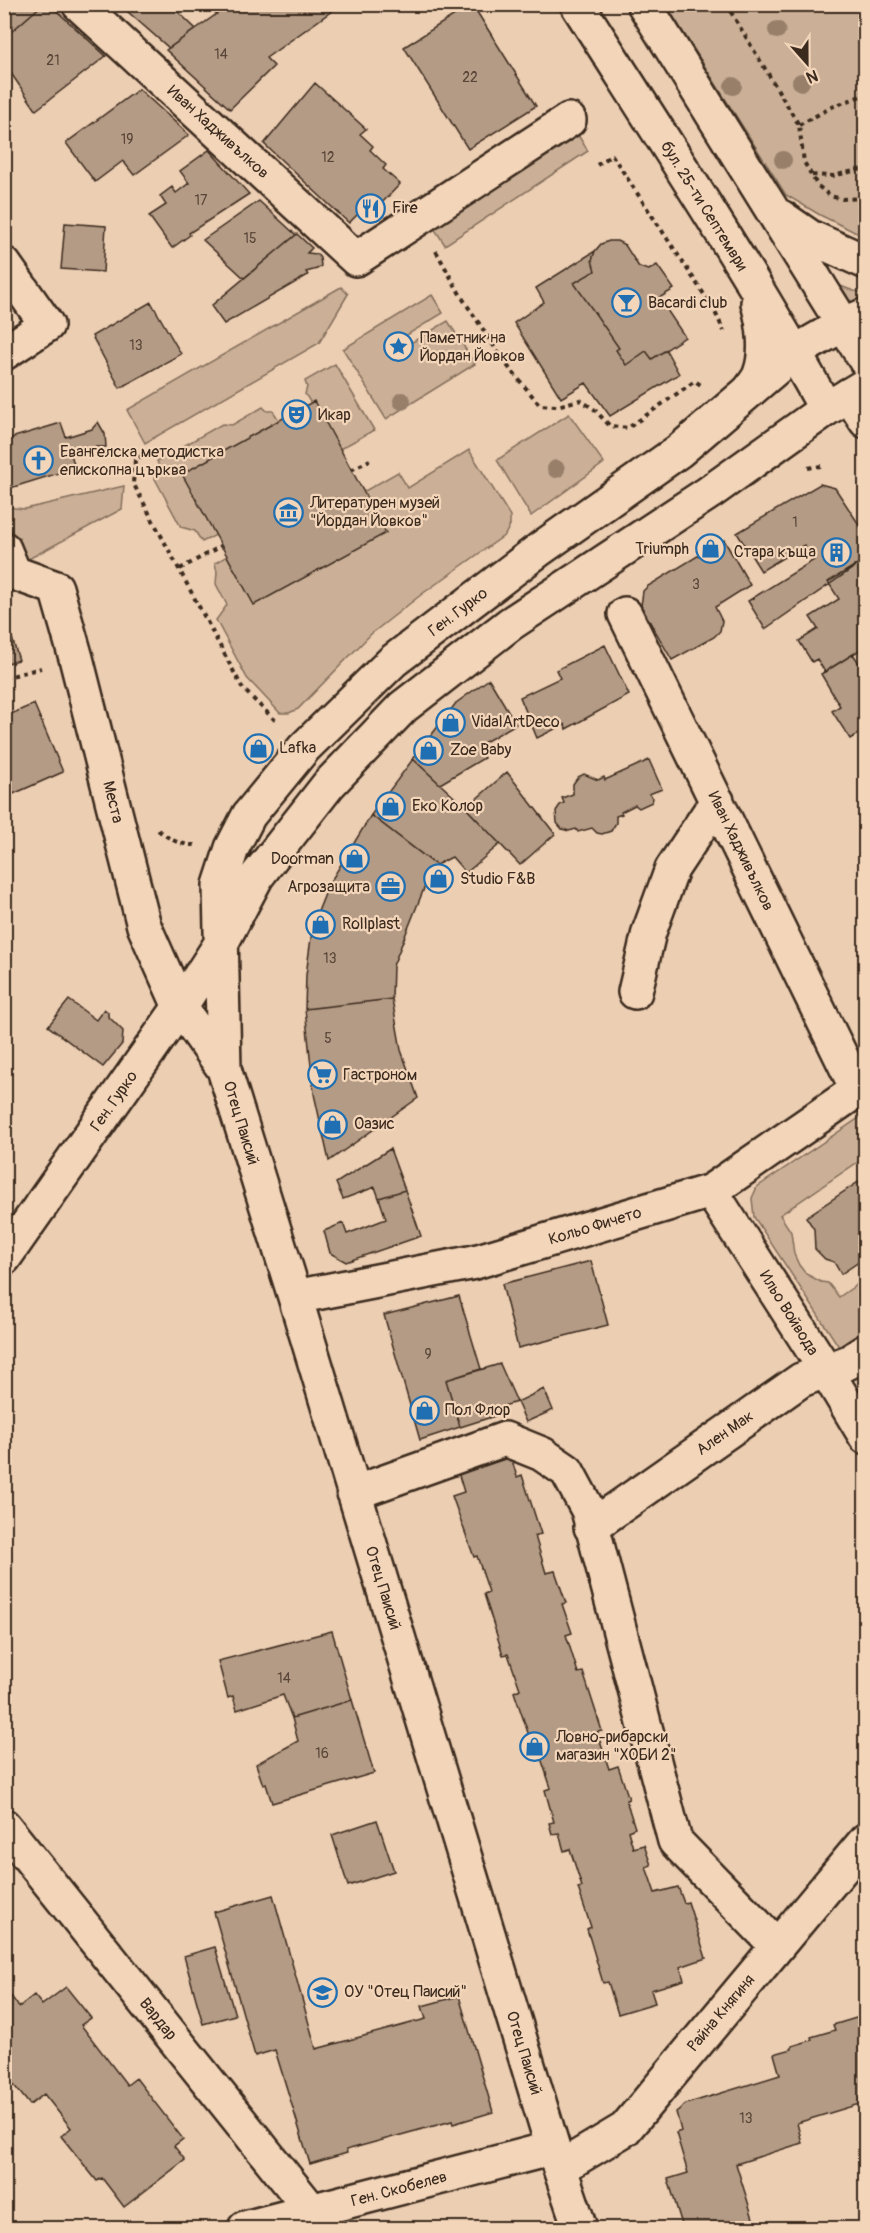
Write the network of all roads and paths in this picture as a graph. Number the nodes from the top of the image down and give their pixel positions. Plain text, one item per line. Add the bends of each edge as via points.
1 (79, 4) edge
2 (577, 4) edge
3 (644, 4) edge
4 (726, 4) edge
5 (746, 4) edge
6 (730, 12) junction
7 (866, 94) edge
8 (569, 120) dead end
9 (799, 125) junction
10 (597, 165) dead end
11 (866, 168) edge
12 (812, 175) junction
13 (866, 198) edge
14 (775, 213) junction
15 (437, 251) dead end
16 (866, 262) edge
17 (4, 264) edge
18 (749, 279) junction
19 (854, 320) edge
20 (726, 339) dead end
21 (4, 352) edge
22 (795, 352) junction
23 (866, 361) edge
24 (705, 388) dead end
25 (750, 390) junction
26 (851, 402) edge
27 (150, 450) dead end
28 (370, 460) dead end
29 (351, 471) dead end
30 (221, 546) dead end
31 (4, 549) edge
32 (180, 569) junction
33 (625, 614) dead end
34 (304, 748) junction
35 (717, 801) junction
36 (154, 827) dead end
37 (236, 841) junction
38 (222, 942) junction
39 (634, 992) dead end
40 (180, 1007) junction
41 (224, 1069) junction
42 (862, 1087) edge
43 (711, 1191) junction
44 (4, 1258) edge
45 (295, 1297) junction
46 (866, 1351) edge
47 (826, 1372) junction
48 (866, 1437) edge
49 (354, 1492) junction
50 (591, 1527) junction
51 (4, 1826) edge
52 (866, 1840) edge
53 (777, 1946) junction
54 (557, 2158) junction
55 (312, 2211) junction
56 (245, 2229) edge
57 (580, 2229) edge

1 - 8 street, Иван Хадживълков via 356,259
2 - 18 street, бул. 25-ти Септември
3 - 14 street
4 - 6 path
5 - 6 path
6 - 9 path
7 - 9 path
9 - 12 path via 804,162
10 - 20 path via 612,155 713,308
11 - 12 path via 833,176
12 - 13 path via 830,196
14 - 16 street via 810,237
14 - 19 street
15 - 24 path via 505,363 540,405 557,406 580,400 610,426 628,428 695,381
17 - 21 street via 47,325
18 - 22 street, бул. 25-ти Септември
18 - 25 street via 759,306 764,339 760,374
19 - 22 street, Ген. Гурко
19 - 23 street
22 - 25 street, Ген. Гурко
22 - 26 street, бул. 25-ти Септември
25 - 34 street, Ген. Гурко via 679,451 540,549 393,661
26 - 38 street, Ген. Гурко via 510,624 403,707 329,784 257,876
27 - 32 path via 135,460 133,483
28 - 29 path
30 - 32 path
31 - 40 street, Места via 14,573 56,588 144,926
32 - 34 path via 243,689
33 - 35 street, Иван Хадживълков
34 - 37 street, Ген. Гурко via 249,815
35 - 39 street via 672,869 649,932
35 - 42 street, Иван Хадживълков
36 - 37 path via 188,845
37 - 38 street, Ген. Гурко via 220,885
38 - 40 street, Ген. Гурко
38 - 41 street, Отец Паисий
40 - 41 street, Места
40 - 44 street, Ген. Гурко
41 - 45 street, Отец Паисий
42 - 43 street, Кольо Фичето
43 - 45 street, Кольо Фичето via 475,1262
43 - 47 street, Ильо Войвода
45 - 49 street, Отец Паисий
46 - 47 street, Ален Мак
47 - 48 street, Ильо Войвода
47 - 50 street, Ален Мак via 801,1380
49 - 50 street via 505,1439 542,1454 567,1471 588,1510
49 - 54 street, Отец Паисий
50 - 53 street via 675,1841
51 - 55 street, Вардар
52 - 53 street, Райна Княгиня
53 - 54 street, Райна Княгиня via 625,2129
54 - 55 street, Ген. Скобелев
54 - 57 street, Отец Паисий
55 - 56 street, Ген. Скобелев

